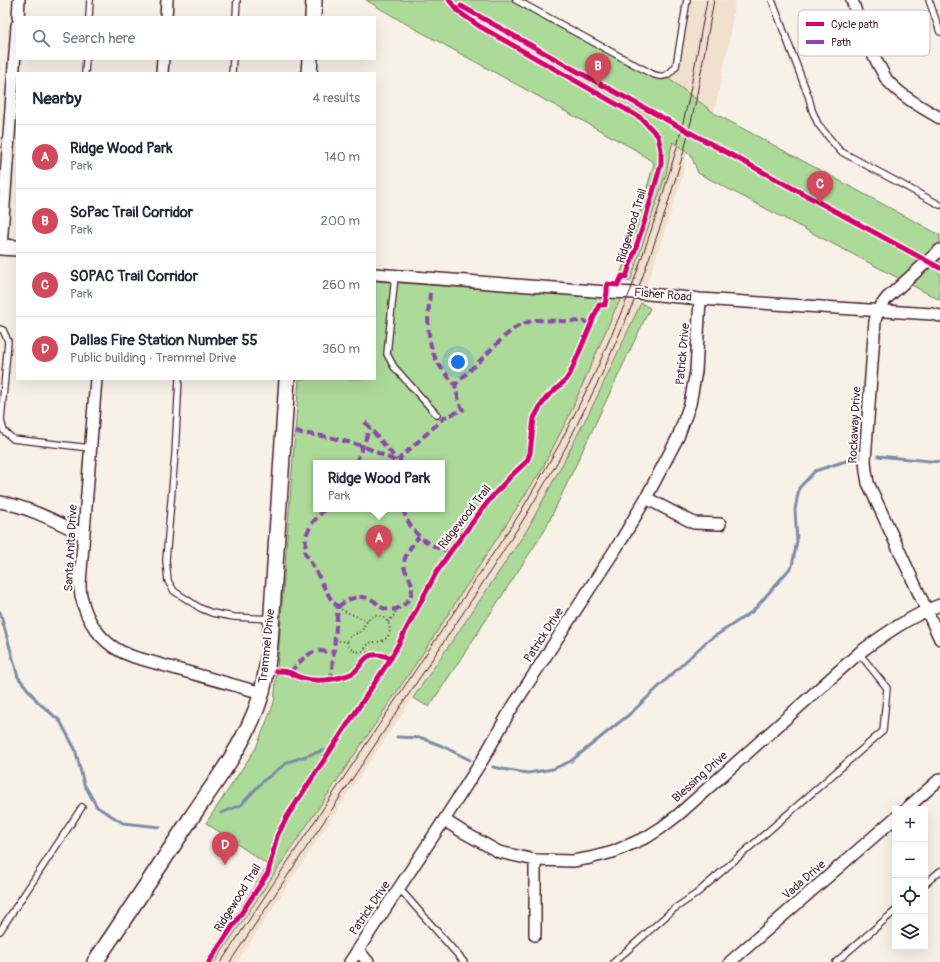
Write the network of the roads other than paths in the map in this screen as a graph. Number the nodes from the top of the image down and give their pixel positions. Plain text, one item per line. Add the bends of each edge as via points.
1 (19, 0) edge
2 (90, 0) edge
3 (167, 0) edge
4 (238, 0) edge
5 (314, 0) edge
6 (516, 0) edge
7 (687, 0) edge
8 (772, 0) edge
9 (852, 0) edge
10 (929, 0) edge
11 (855, 10) edge
12 (18, 16) edge
13 (89, 16) edge
14 (166, 16) edge
15 (236, 16) edge
16 (313, 16) edge
17 (940, 32) edge
18 (16, 39) edge
19 (874, 56) edge
20 (86, 60) edge
21 (163, 60) edge
22 (233, 60) edge
23 (310, 60) edge
24 (85, 72) edge
25 (162, 72) edge
26 (232, 72) edge
27 (309, 72) edge
28 (940, 118) edge
29 (940, 205) edge
30 (0, 247) edge
31 (16, 248) edge
32 (940, 250) edge
33 (376, 274) edge
34 (395, 276) junction
35 (700, 299) junction
36 (878, 310) junction
37 (940, 316) edge
38 (0, 329) edge
39 (96, 380) edge
40 (179, 380) edge
41 (287, 380) edge
42 (437, 415) dead end
43 (90, 448) junction
44 (646, 498) junction
45 (0, 502) edge
46 (720, 524) dead end
47 (84, 535) junction
48 (940, 606) edge
49 (927, 610) junction
50 (271, 620) junction
51 (940, 639) edge
52 (859, 653) junction
53 (262, 693) junction
54 (940, 779) edge
55 (909, 806) edge
56 (82, 807) dead end
57 (444, 820) junction
58 (892, 821) edge
59 (535, 860) junction
60 (940, 871) edge
61 (928, 881) edge
62 (399, 888) junction
63 (892, 914) edge
64 (0, 930) edge
65 (535, 935) dead end
66 (358, 950) junction
67 (95, 962) edge
68 (350, 962) edge
69 (368, 962) edge
70 (464, 962) edge
71 (614, 962) edge
72 (730, 962) edge
73 (836, 962) edge

1 - 12 street
2 - 13 lane
3 - 14 street
4 - 15 lane
5 - 16 street
6 - 7 lane via 659,77 666,76 676,66
8 - 29 lane via 818,124 840,151
9 - 11 street
10 - 17 lane
18 - 30 street
19 - 28 street via 887,79 905,96
20 - 24 lane
21 - 25 street
22 - 26 lane
23 - 27 street
30 - 31 street
32 - 36 street, Rockaway Drive via 887,298
33 - 34 street, Fisher Road
34 - 35 street, Fisher Road
34 - 42 lane via 387,354 394,367
35 - 36 street, Fisher Road
35 - 44 street, Patrick Drive via 696,371 690,404 678,437
36 - 37 street, Fisher Road
36 - 49 street, Rockaway Drive via 875,321 866,471 868,483
38 - 43 lane via 8,340 1,421 4,431 13,439
39 - 43 street, Santa Anita Drive
40 - 50 lane via 166,560 168,581 174,591 212,613
41 - 50 street, Trammel Drive
43 - 47 street, Santa Anita Drive
44 - 46 street via 694,523
44 - 57 street, Patrick Drive via 510,711
45 - 47 street via 10,503 47,517
47 - 53 street, Santa Anita Drive via 80,584 82,599 94,628 106,640 119,651 134,657
48 - 49 street, Blessing Drive
49 - 51 street, Rockaway Drive
49 - 52 street, Blessing Drive via 891,630
50 - 53 street, Trammel Drive
52 - 59 street, Blessing Drive via 678,815 652,834 613,852 590,858 573,861
52 - 71 lane via 887,688 882,731 696,894 674,909
53 - 67 street, Trammel Drive via 240,743
54 - 55 street
56 - 64 lane
57 - 59 street, Blessing Drive via 499,852
57 - 62 street, Patrick Drive
58 - 72 street, Vada Drive
59 - 65 street
60 - 61 lane
62 - 66 street, Patrick Drive
62 - 70 lane
63 - 73 lane
66 - 68 street, Patrick Drive
66 - 69 street

